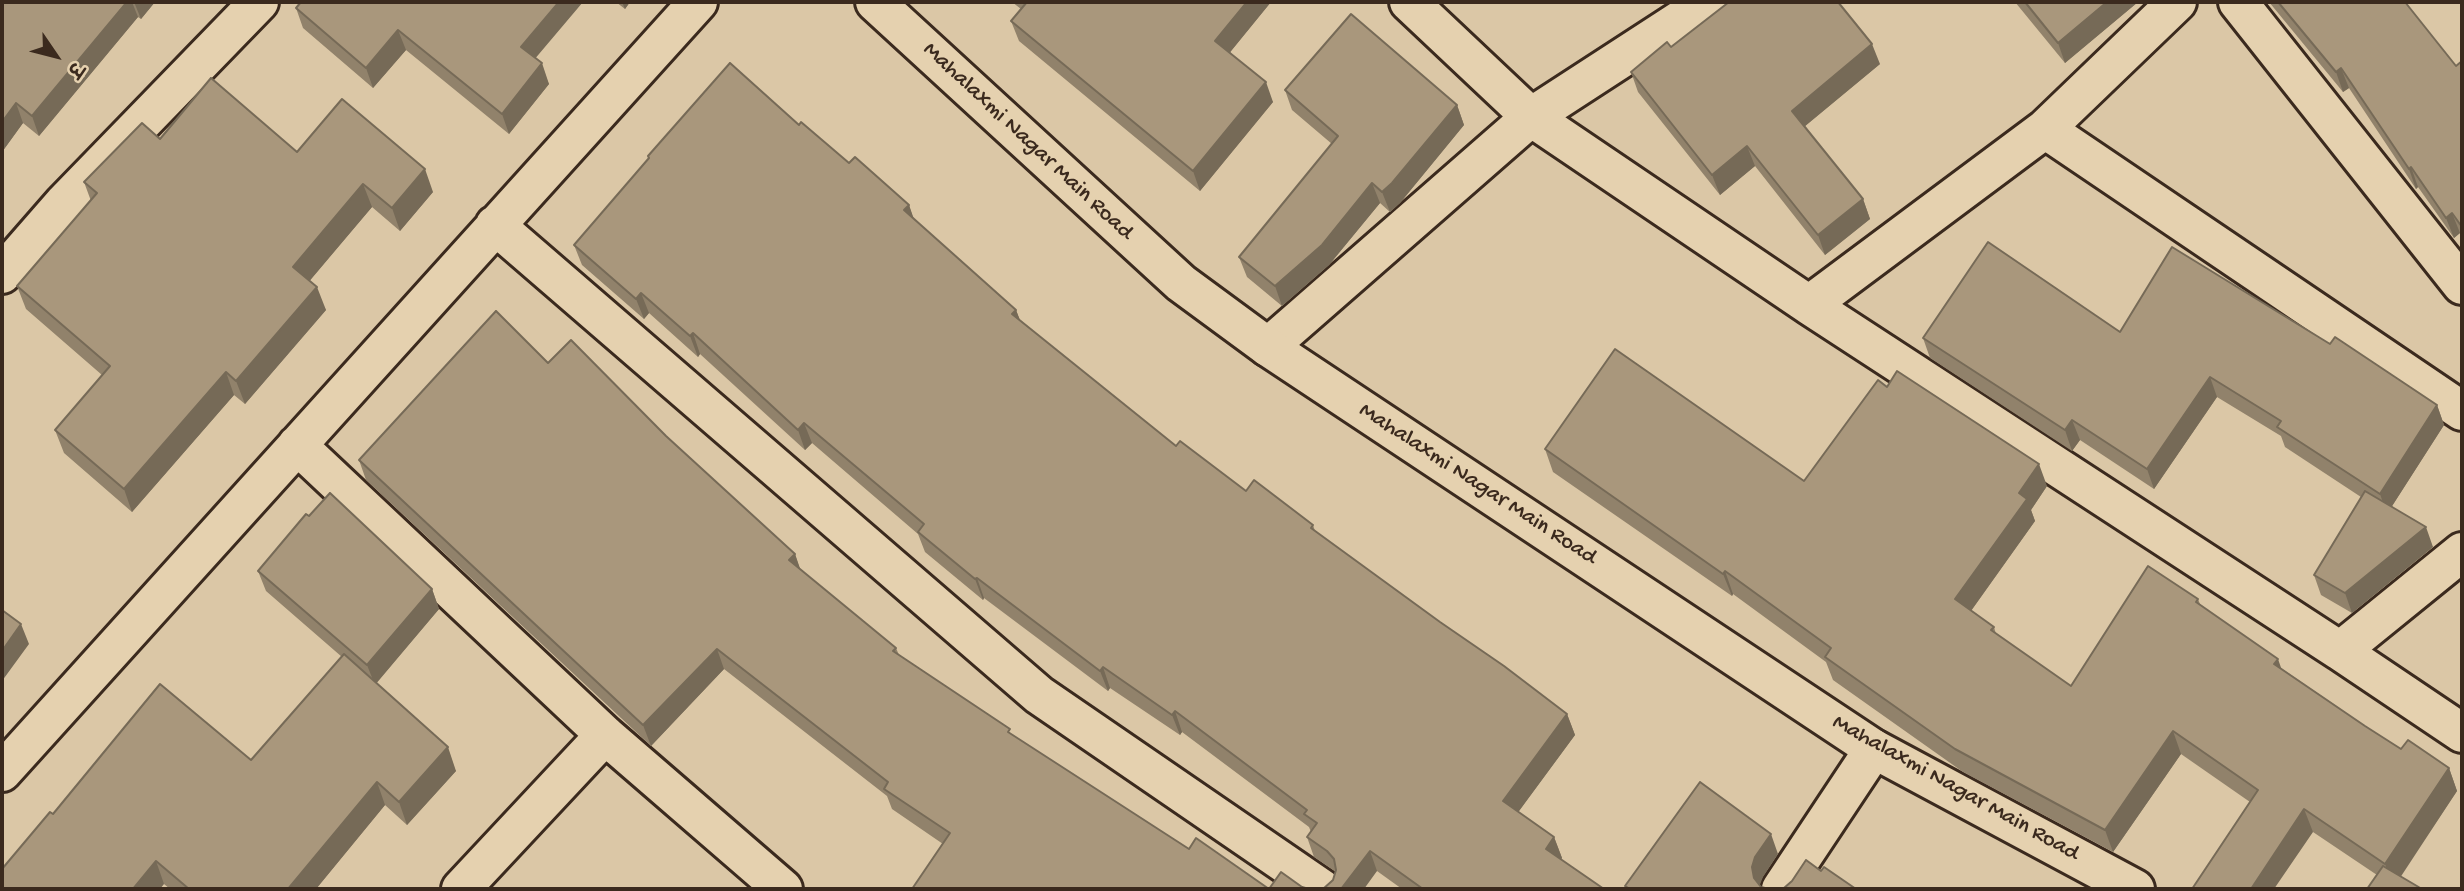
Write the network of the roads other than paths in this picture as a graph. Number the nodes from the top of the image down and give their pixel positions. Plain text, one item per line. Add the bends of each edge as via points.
1 (259, 2) edge
2 (698, 2) edge
3 (875, 2) edge
4 (1409, 2) edge
5 (1708, 2) edge
6 (2177, 2) edge
7 (2238, 2) edge
8 (1531, 117) junction
9 (2045, 129) junction
10 (495, 225) junction
11 (2, 274) edge
12 (2462, 285) edge
13 (1809, 305) junction
14 (1268, 347) junction
15 (2462, 411) edge
16 (297, 445) junction
17 (2462, 552) edge
18 (2340, 651) junction
19 (2462, 733) edge
20 (605, 735) junction
21 (1874, 748) junction
22 (2, 772) edge
23 (461, 889) edge
24 (783, 889) edge
25 (1322, 889) edge
26 (1781, 889) edge
27 (2135, 889) edge

1 - 11 street via 64,203
2 - 10 street
3 - 14 street, Mahalaxmi Nagar Main Road via 1181,283
4 - 8 street
5 - 8 street
6 - 9 street
7 - 12 street
8 - 13 street
8 - 14 street
9 - 13 street
9 - 15 street
10 - 16 street
10 - 25 street via 1040,695
13 - 18 street
14 - 21 street, Mahalaxmi Nagar Main Road
16 - 20 street
16 - 22 street
17 - 18 street
18 - 19 street
20 - 23 street
20 - 24 street
21 - 26 street
21 - 27 street, Mahalaxmi Nagar Main Road

